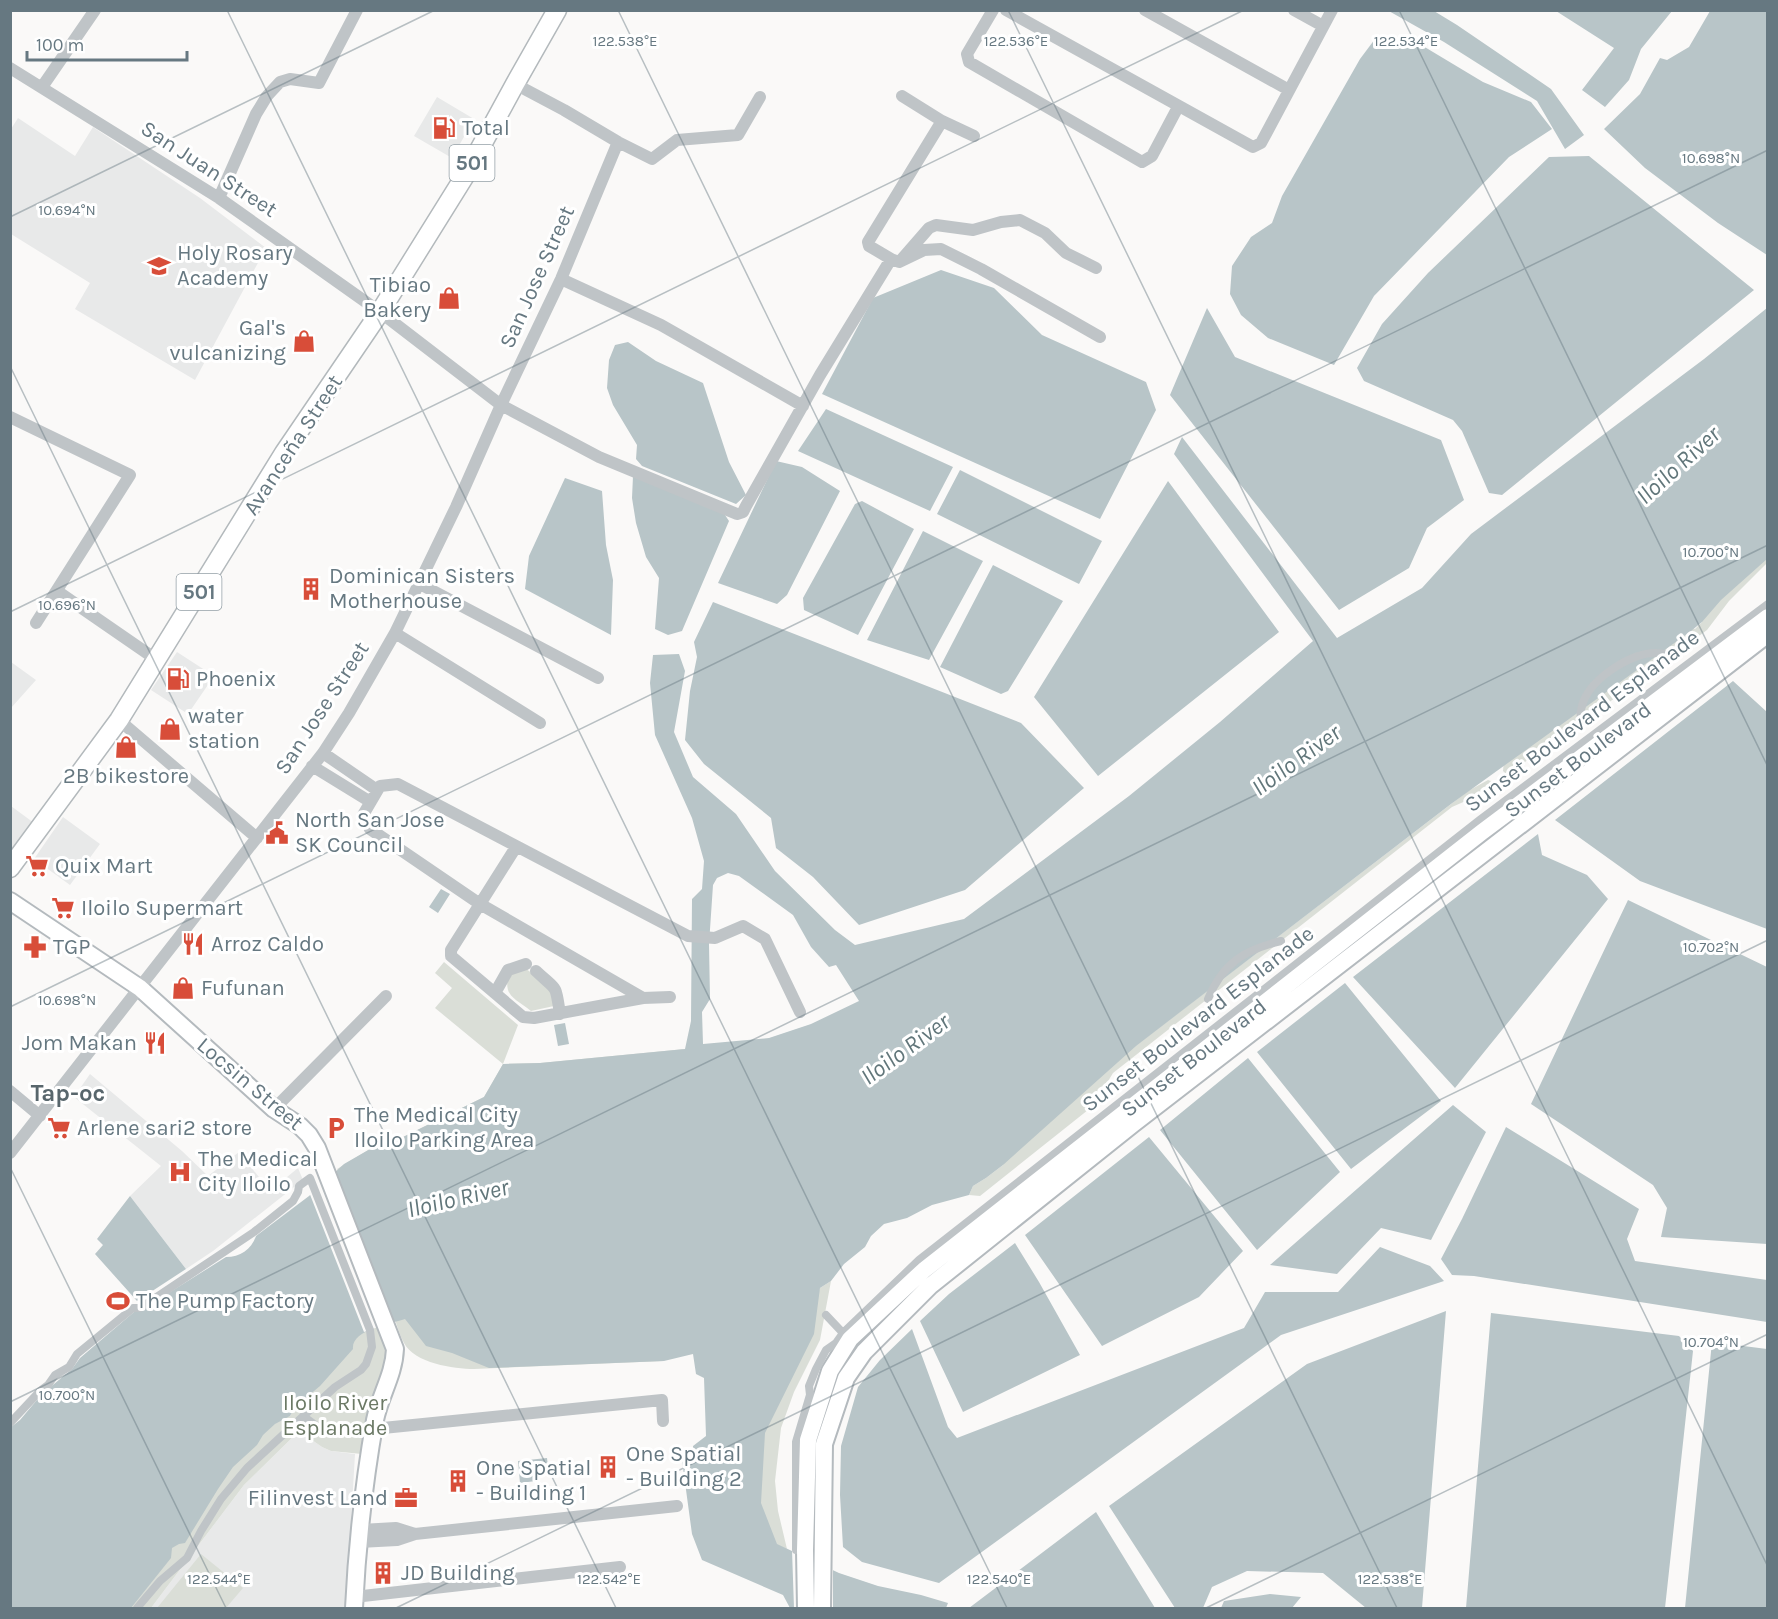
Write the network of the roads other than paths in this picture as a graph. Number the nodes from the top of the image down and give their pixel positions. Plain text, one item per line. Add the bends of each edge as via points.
1 (95, 10) edge
2 (357, 10) edge
3 (557, 10) edge
4 (993, 10) edge
5 (1006, 10) edge
6 (1145, 10) edge
7 (1294, 10) edge
8 (1332, 10) edge
9 (1323, 26) junction
10 (10, 68) edge
11 (514, 84) junction
12 (42, 87) junction
13 (1288, 90) junction
14 (902, 96) dead end
15 (760, 97) dead end
16 (1178, 107) junction
17 (942, 121) junction
18 (974, 136) dead end
19 (618, 142) junction
20 (219, 198) junction
21 (895, 261) junction
22 (1096, 268) dead end
23 (561, 279) junction
24 (380, 312) junction
25 (1100, 337) dead end
26 (501, 405) junction
27 (803, 406) junction
28 (10, 417) edge
29 (418, 583) junction
30 (57, 591) junction
31 (1767, 604) edge
32 (1767, 617) edge
33 (36, 623) dead end
34 (395, 633) junction
35 (1767, 634) edge
36 (1671, 656) dead end
37 (157, 660) junction
38 (598, 678) dead end
39 (119, 720) junction
40 (540, 723) dead end
41 (1581, 723) dead end
42 (322, 753) junction
43 (312, 766) junction
44 (373, 795) junction
45 (257, 838) junction
46 (516, 847) junction
47 (10, 868) edge
48 (10, 901) edge
49 (480, 904) junction
50 (1281, 941) dead end
51 (140, 988) junction
52 (495, 993) junction
53 (386, 996) dead end
54 (670, 997) dead end
55 (643, 998) junction
56 (1208, 999) dead end
57 (1274, 1005) junction
58 (800, 1012) dead end
59 (560, 1014) junction
60 (10, 1091) edge
61 (274, 1109) junction
62 (40, 1116) junction
63 (10, 1153) edge
64 (826, 1315) dead end
65 (843, 1333) junction
66 (303, 1416) junction
67 (663, 1421) dead end
68 (10, 1423) edge
69 (374, 1429) junction
70 (322, 1430) dead end
71 (677, 1506) dead end
72 (360, 1536) junction
73 (807, 1550) junction
74 (620, 1567) dead end
75 (354, 1603) edge
76 (137, 1608) edge
77 (806, 1608) edge
78 (822, 1608) edge

1 - 12 street
2 - 20 street via 319,83 290,79 280,82 267,96
3 - 11 main road, Avanceña Street / 501
4 - 16 street via 967,54 969,62 1142,162 1152,156
5 - 16 street
6 - 13 street
7 - 9 street
8 - 9 street
9 - 13 street
10 - 12 street, San Juan Street
11 - 19 street
11 - 24 main road, Avanceña Street / 501 via 466,174
12 - 20 street, San Juan Street
13 - 16 street via 1261,143 1252,147
14 - 17 street
15 - 19 street via 735,136 677,140 652,159
17 - 18 street
17 - 21 street via 868,242
19 - 23 street, San Jose Street
20 - 24 street, San Juan Street
21 - 22 street via 936,225 973,230 1020,220 1045,233 1066,254
21 - 25 street via 924,250 941,249
21 - 27 street
23 - 26 street, San Jose Street
23 - 27 street via 660,325
24 - 26 street, San Juan Street
24 - 37 main road, Avanceña Street / 501 via 285,453
26 - 27 street, San Juan Street via 599,457 737,514 743,512
26 - 29 street, San Jose Street
28 - 30 street via 130,475
29 - 34 street, San Jose Street
29 - 38 street
30 - 33 street
30 - 37 street
31 - 65 street, Sunset Boulevard Esplanade via 1481,819 919,1260
32 - 57 main road, Sunset Boulevard via 1482,832
34 - 40 street
34 - 42 street, San Jose Street
35 - 57 main road, Sunset Boulevard
36 - 41 street via 1645,655 1615,667 1589,691 1583,702
37 - 39 main road, Avanceña Street / 501
39 - 45 street
39 - 47 main road, Avanceña Street / 501
42 - 43 street, San Jose Street
42 - 44 street
43 - 44 street
43 - 45 street, San Jose Street
44 - 46 street via 380,786 398,784
44 - 49 street via 363,814 370,829
45 - 51 street, San Jose Street
46 - 49 street
46 - 58 street via 688,936 715,938 743,926 765,939
48 - 51 main road, Locsin Street
49 - 52 street via 451,956
49 - 55 street
50 - 56 street via 1253,950 1231,963 1221,973
51 - 61 main road, Locsin Street
51 - 62 street, San Jose Street
52 - 59 street via 523,1017
52 - 59 street via 508,970 531,968 557,990
53 - 61 street
54 - 55 street
55 - 59 street
57 - 73 main road, Sunset Boulevard via 924,1270 850,1339 830,1371 808,1440
60 - 62 street
61 - 69 main road, Locsin Street via 309,1135 324,1163 393,1342 393,1371 376,1412
62 - 63 street, San Jose Street
64 - 65 street
65 - 73 street, Sunset Boulevard Esplanade via 826,1350 816,1369 796,1442
66 - 68 street via 361,1370 372,1347 370,1330 312,1182 299,1186 293,1201 254,1232 140,1308 133,1308 77,1354 69,1367 55,1375
66 - 70 street
66 - 76 street via 232,1485 187,1558
67 - 69 street via 662,1400
69 - 72 main road
71 - 72 street via 415,1534 397,1540
72 - 75 main road
73 - 77 main road, Sunset Boulevard
73 - 78 main road, Sunset Boulevard
74 - 75 street

